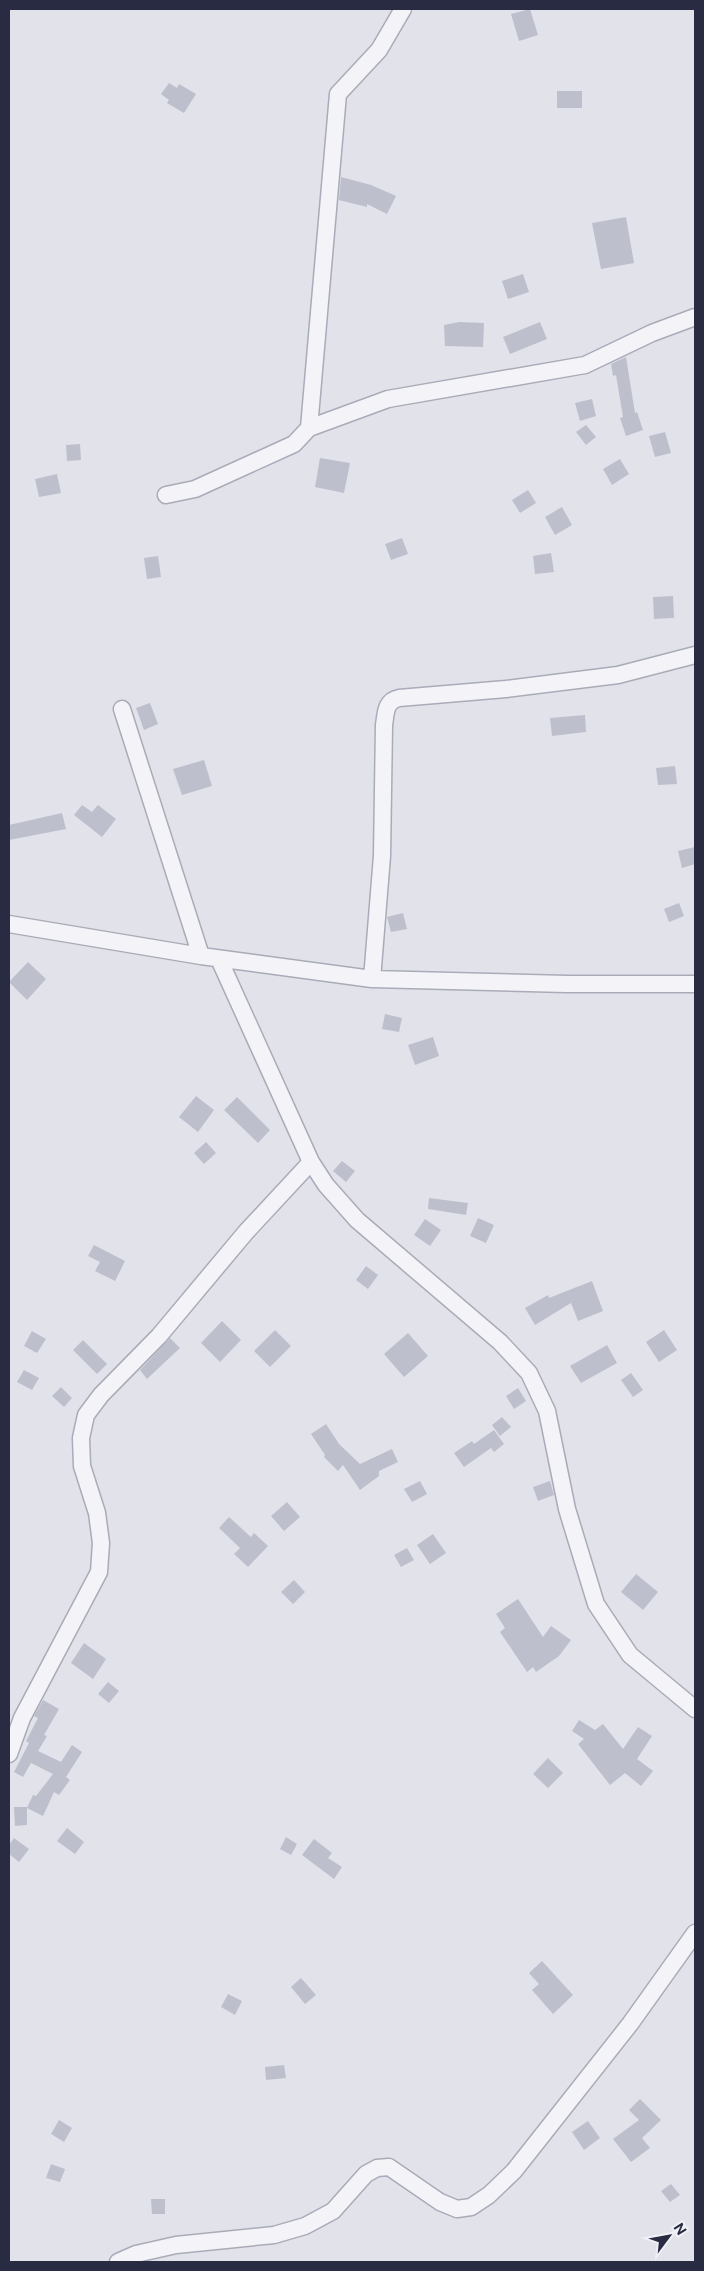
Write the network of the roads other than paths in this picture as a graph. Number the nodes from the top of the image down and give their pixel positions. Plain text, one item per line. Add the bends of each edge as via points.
1 (403, 9) edge
2 (695, 317) edge
3 (309, 428) junction
4 (166, 495) dead end
5 (695, 655) edge
6 (122, 709) dead end
7 (9, 924) edge
8 (201, 956) junction
9 (219, 959) junction
10 (372, 979) junction
11 (695, 984) edge
12 (311, 1162) junction
13 (695, 1709) edge
14 (9, 1754) edge
15 (695, 1933) edge
16 (118, 2262) edge

1 - 3 street via 379,50 338,94
2 - 3 street via 652,333 586,365 388,399
3 - 4 street via 294,444 195,489
5 - 10 street via 618,675 399,698 390,702 384,726 382,856
6 - 8 street
7 - 8 street
8 - 9 street
9 - 10 street
9 - 12 street
10 - 11 street
12 - 13 street via 326,1185 357,1220 500,1342 529,1373 547,1410 568,1509 596,1604 630,1655
12 - 14 street via 86,1415 81,1438 82,1466 97,1513 101,1543 99,1572 22,1718
15 - 16 street via 630,2024 514,2171 489,2195 471,2206 457,2209 440,2202 389,2167 378,2168 366,2174 332,2211 305,2226 274,2235 176,2245 136,2254

